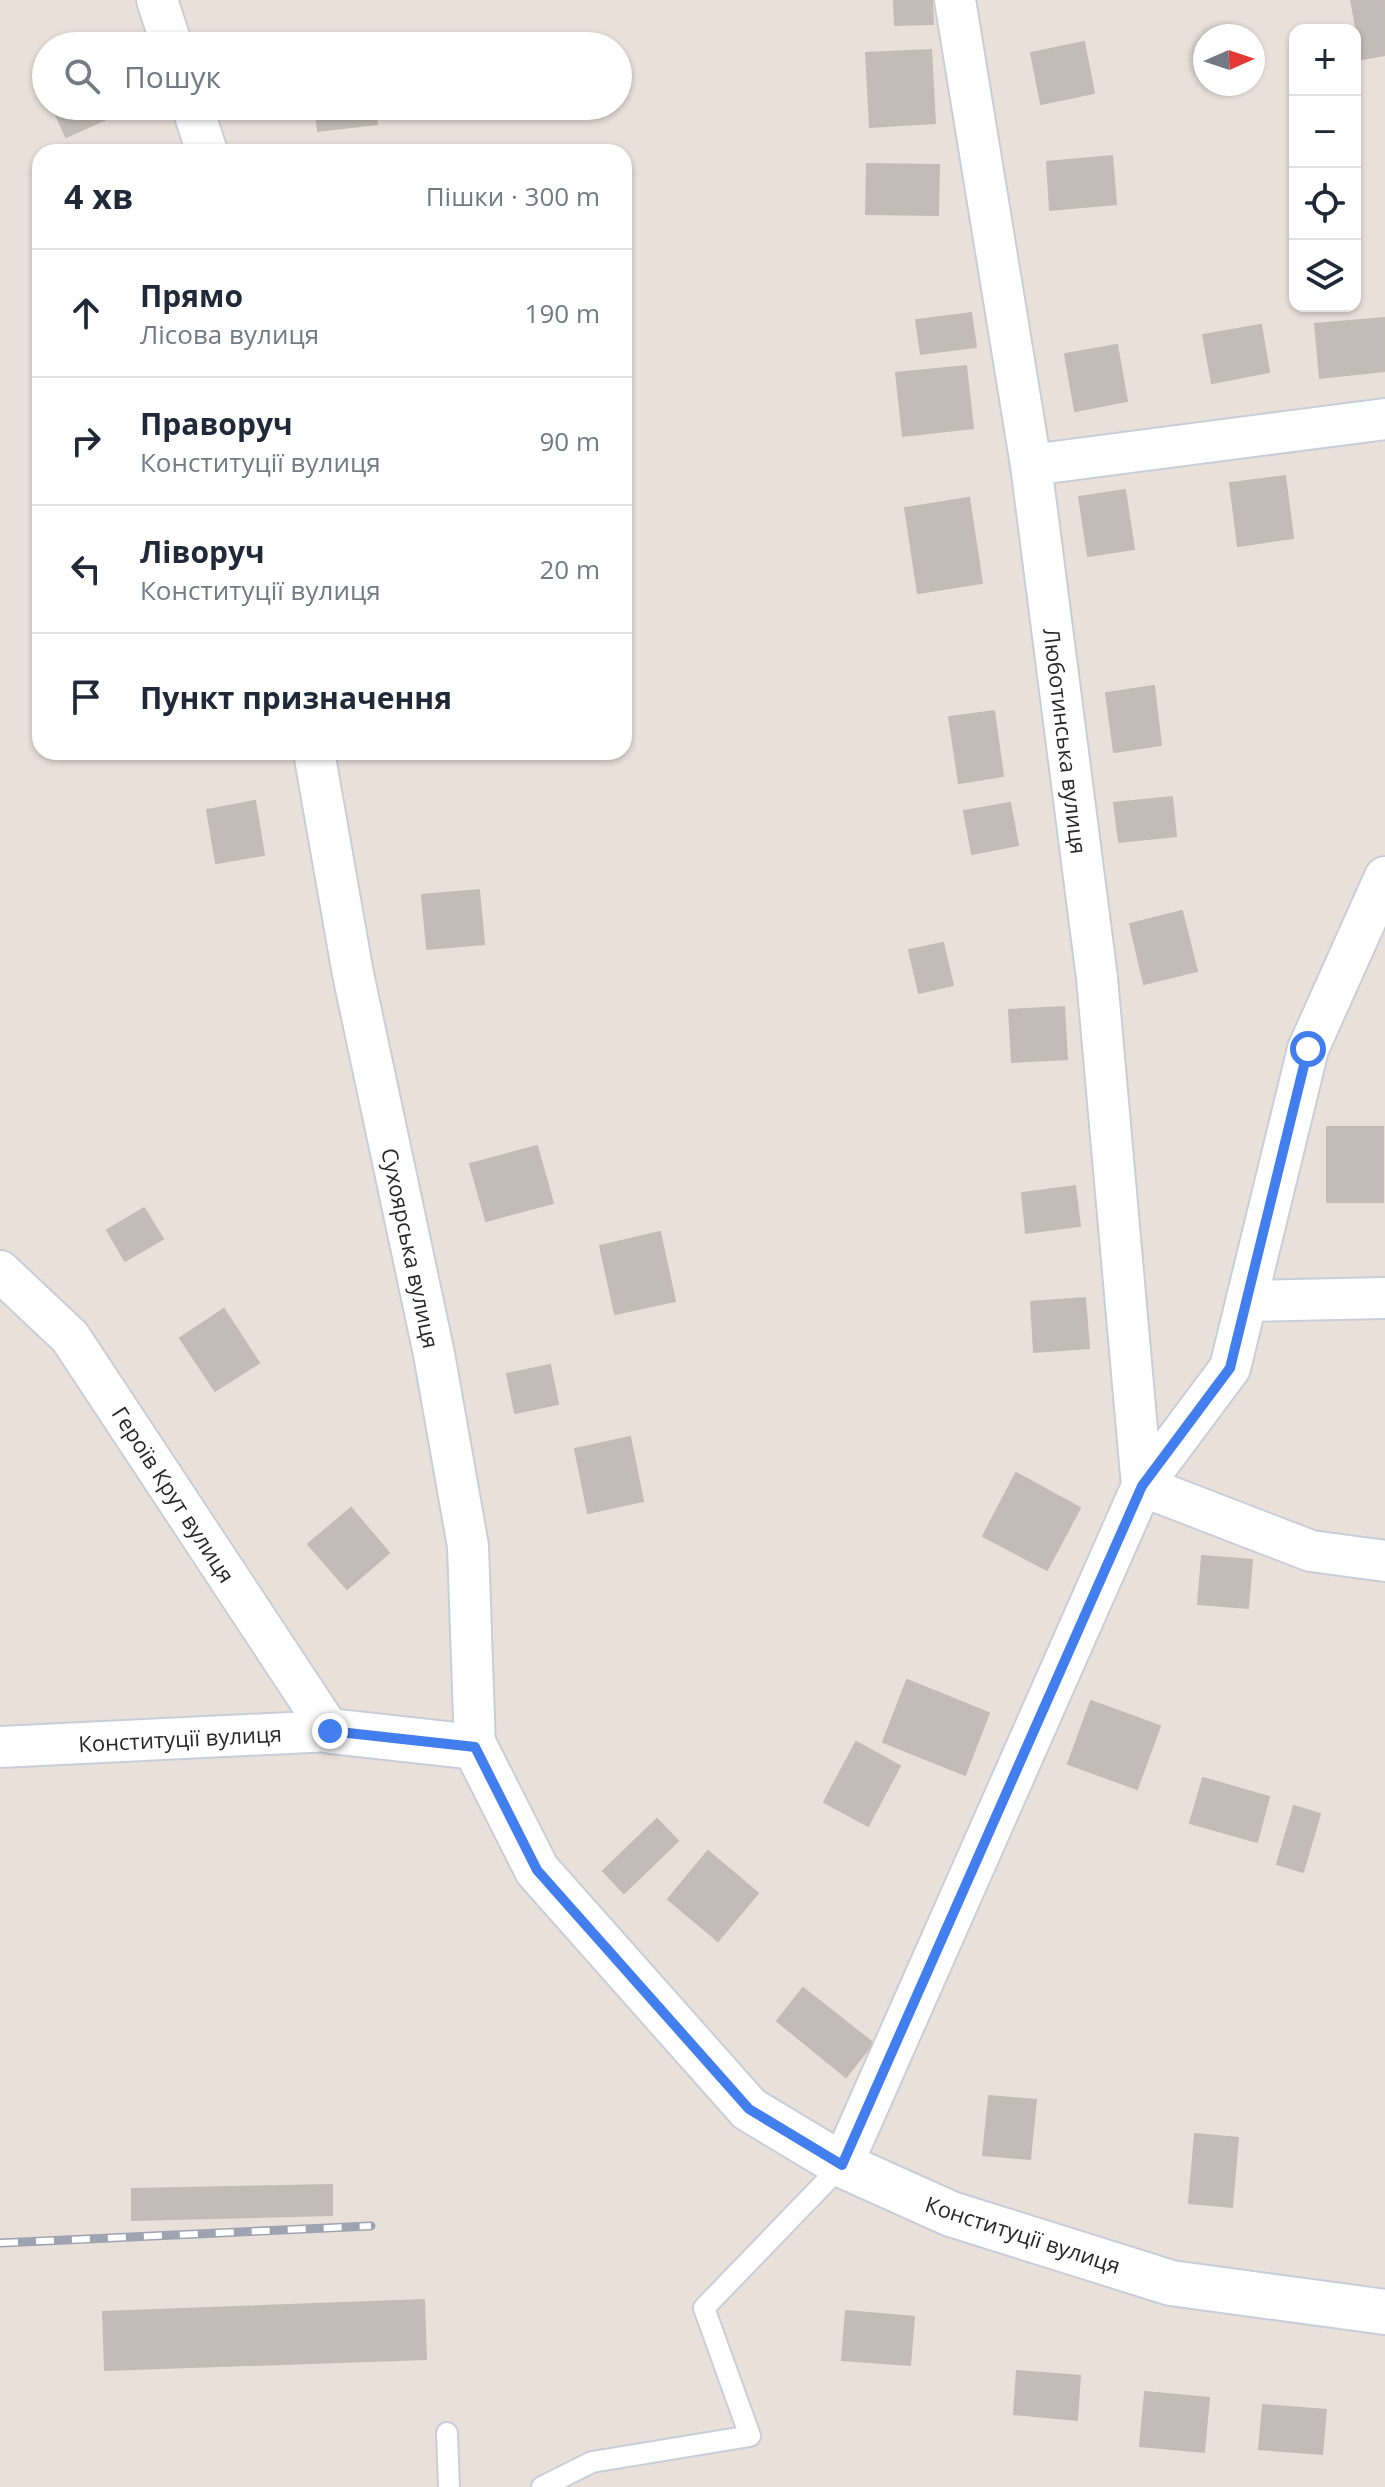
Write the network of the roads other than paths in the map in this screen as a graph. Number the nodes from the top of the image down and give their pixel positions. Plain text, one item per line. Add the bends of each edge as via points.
1 (157, 0) edge
2 (955, 0) edge
3 (167, 32) edge
4 (197, 120) edge
5 (204, 144) edge
6 (1385, 419) edge
7 (1031, 465) junction
8 (315, 760) edge
9 (1385, 877) edge
10 (0, 1271) edge
11 (1385, 1298) edge
12 (1247, 1301) junction
13 (1142, 1486) junction
14 (1385, 1561) edge
15 (330, 1731) junction
16 (0, 1747) edge
17 (475, 1747) junction
18 (842, 2165) junction
19 (1385, 2312) edge
20 (447, 2433) dead end
21 (449, 2487) edge
22 (542, 2487) edge

1 - 3 street
2 - 7 street, Люботинська вулиця
4 - 5 street
6 - 7 street
7 - 13 street, Люботинська вулиця via 1097,978
8 - 17 street, Сухоярська вулиця via 468,1546
9 - 12 street via 1308,1049
10 - 15 street, Героїв Крут вулиця via 70,1337
11 - 12 street
12 - 13 street via 1230,1368
13 - 14 street via 1311,1551
13 - 18 street
15 - 16 street, Конституції вулиця
15 - 17 street, Конституції вулиця
17 - 18 street, Конституції вулиця via 537,1870 749,2109
18 - 19 street, Конституції вулиця via 951,2214 1171,2283
18 - 22 lane via 704,2308 750,2436 592,2462
20 - 21 lane

